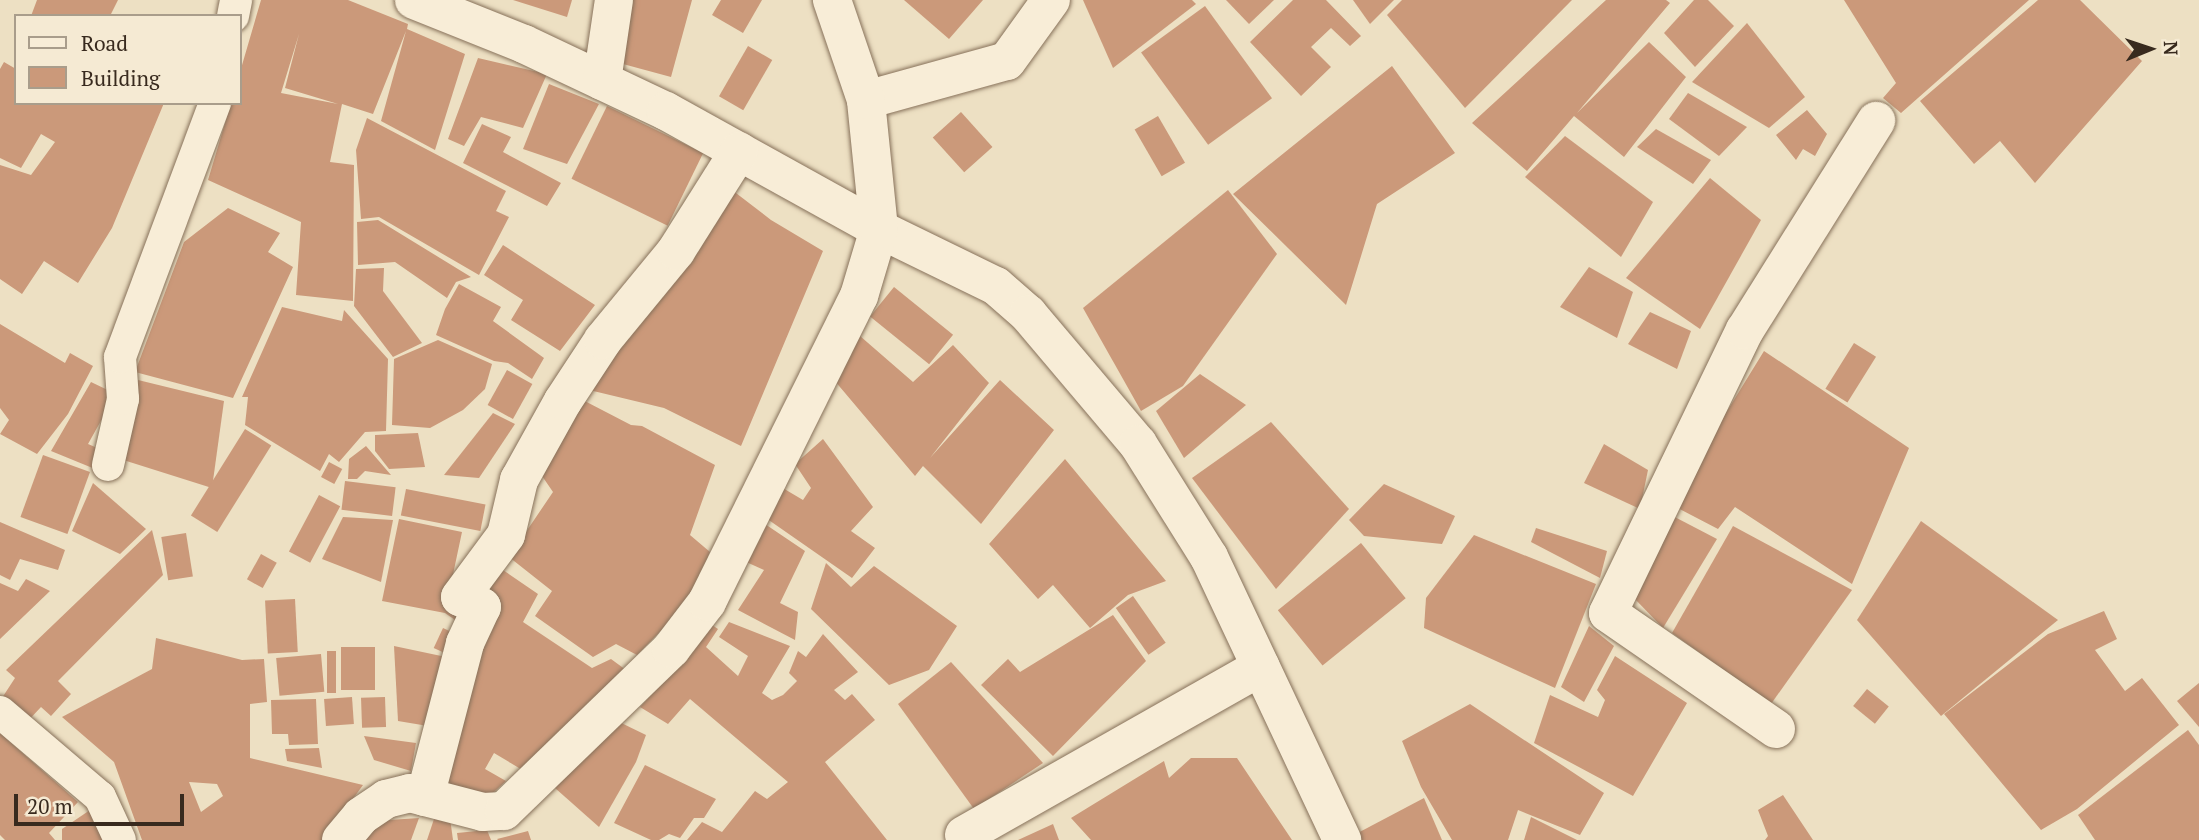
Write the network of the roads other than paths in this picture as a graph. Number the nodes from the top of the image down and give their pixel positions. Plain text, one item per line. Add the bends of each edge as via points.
1 (414, 0) edge
2 (614, 0) edge
3 (832, 0) edge
4 (1051, 0) edge
5 (603, 81) junction
6 (866, 100) junction
7 (214, 105) edge
8 (1876, 121) dead end
9 (738, 151) junction
10 (879, 229) junction
11 (107, 465) dead end
12 (1261, 667) junction
13 (0, 712) edge
14 (1776, 729) dead end
15 (425, 797) junction
16 (964, 835) dead end
17 (120, 840) edge
18 (341, 840) edge
19 (1342, 840) edge

1 - 5 street
2 - 5 street
3 - 6 street
4 - 6 street via 1007,61
5 - 9 street
6 - 10 street
7 - 11 lane via 120,356 123,399
8 - 14 street via 1745,330 1608,613
9 - 10 street
9 - 15 street via 676,251 603,340 563,401 519,480 506,534 460,597 482,607 465,643
10 - 12 street via 996,286 1028,314 1138,444 1209,557
10 - 15 street via 859,296 835,345 707,601 671,649 504,811 483,812
12 - 16 street
12 - 19 street
13 - 17 lane via 100,797
15 - 18 street via 410,793 386,799 361,816

